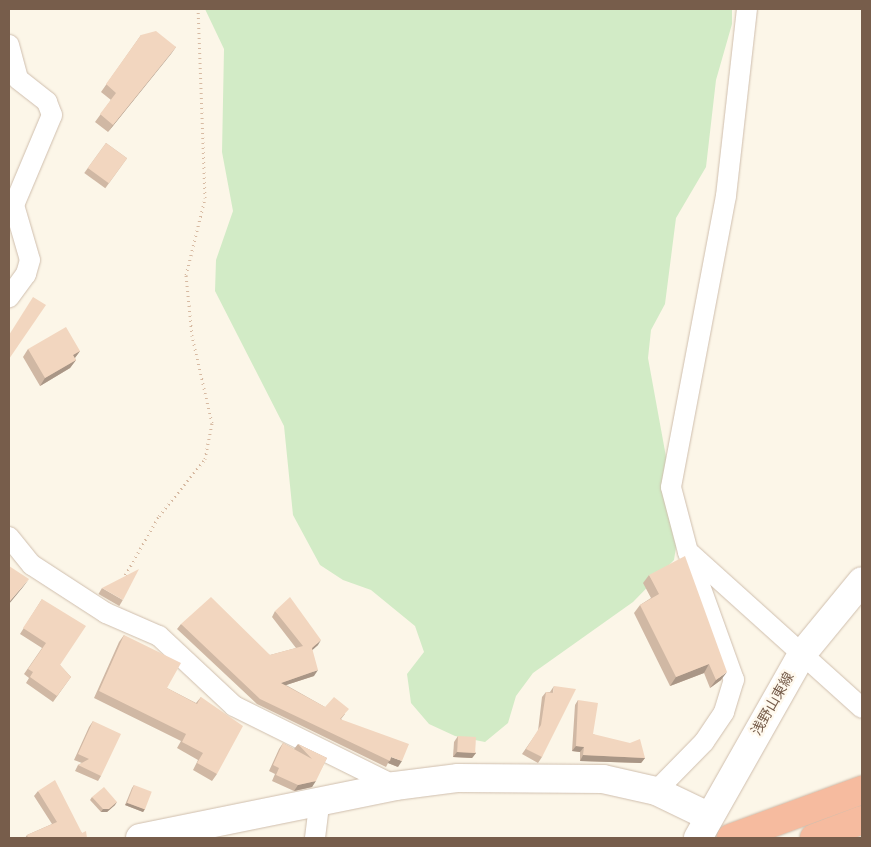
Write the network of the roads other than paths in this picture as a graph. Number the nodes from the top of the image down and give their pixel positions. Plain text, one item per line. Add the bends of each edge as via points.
1 (748, 9) edge
2 (9, 45) edge
3 (9, 297) edge
4 (9, 537) edge
5 (688, 552) junction
6 (862, 580) edge
7 (802, 654) junction
8 (862, 708) edge
9 (395, 786) junction
10 (862, 790) edge
11 (656, 791) junction
12 (319, 805) junction
13 (862, 820) edge
14 (703, 827) edge
15 (862, 830) edge
16 (140, 838) edge
17 (315, 838) edge
18 (730, 838) edge
19 (814, 838) edge
20 (831, 838) edge

1 - 5 street via 726,196 671,487
2 - 3 street via 18,79 47,102 52,115 14,205 30,260 26,274
4 - 9 street via 32,566 106,613 159,636 234,706
5 - 7 street
5 - 11 street via 734,680 724,712 704,742
6 - 7 street, 浅野山東線
7 - 8 street
7 - 14 street, 浅野山東線
9 - 11 street via 531,776 603,779
9 - 12 street
10 - 18 highway
11 - 14 street
12 - 16 street
12 - 17 street
13 - 19 highway
15 - 20 highway

